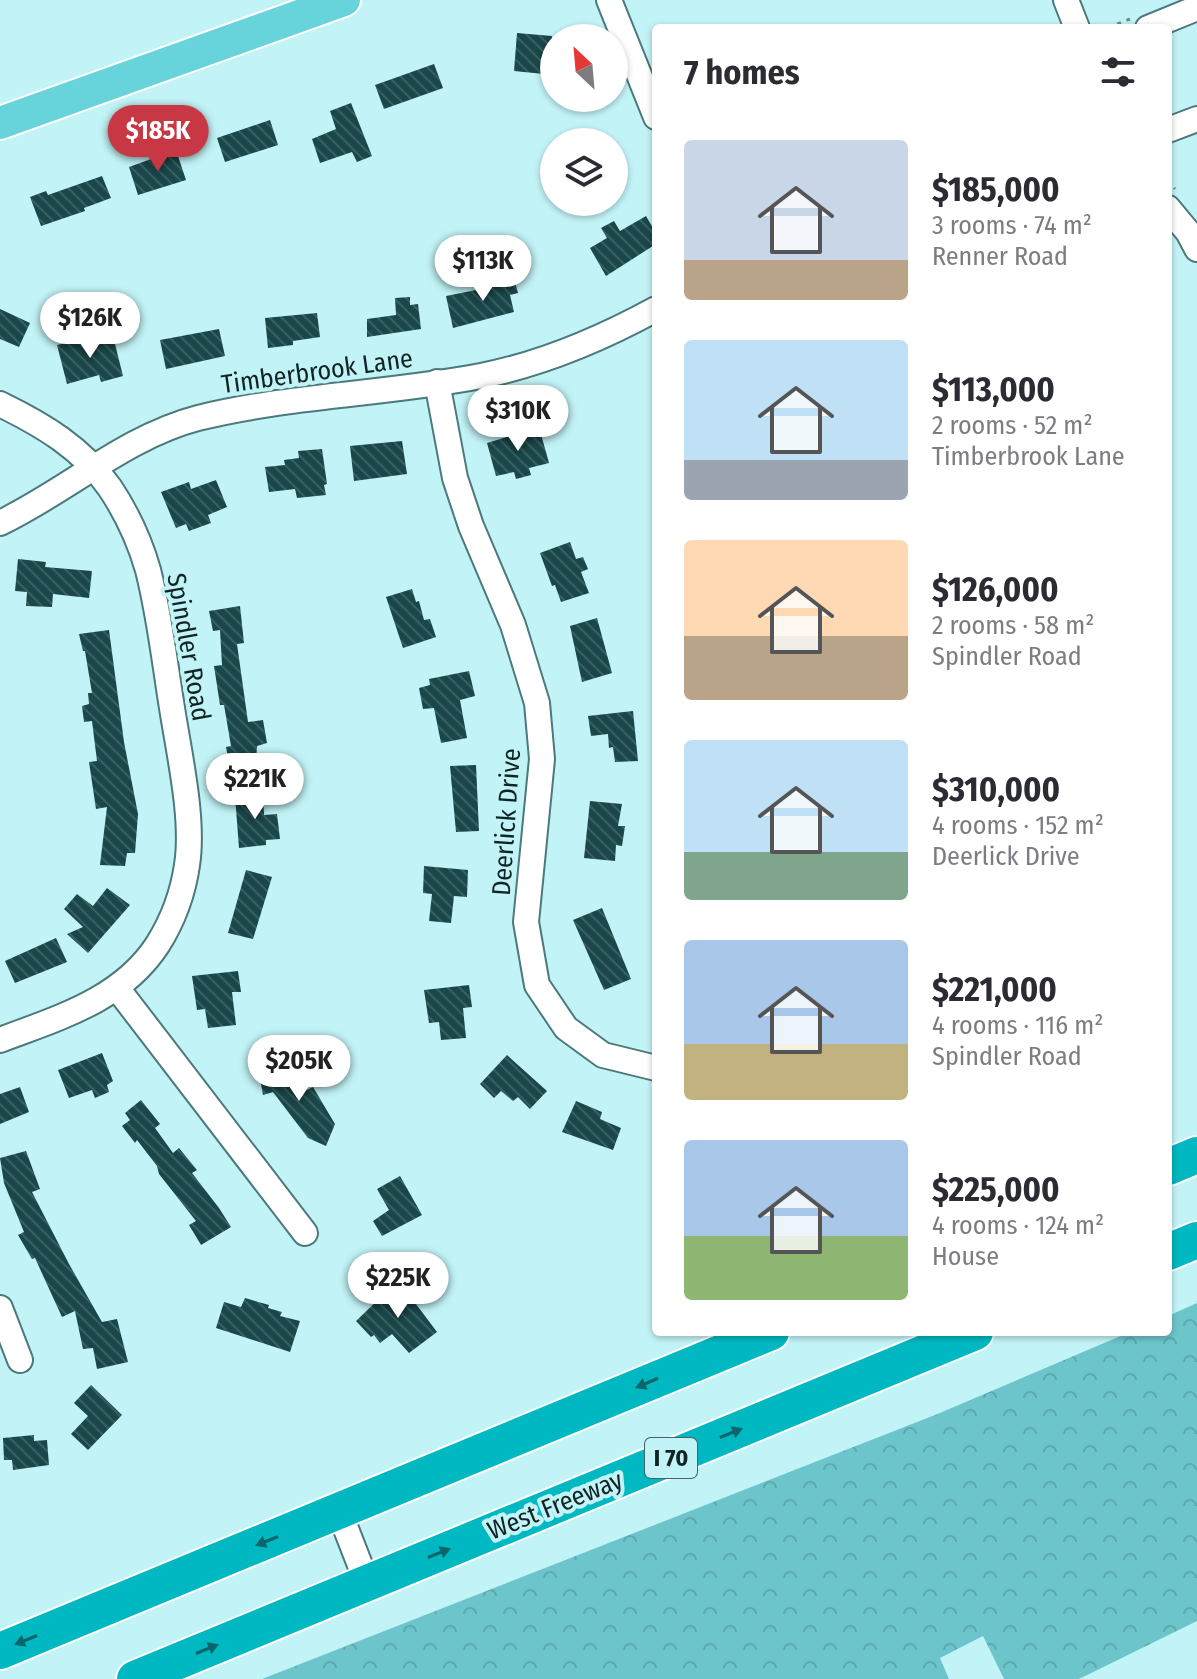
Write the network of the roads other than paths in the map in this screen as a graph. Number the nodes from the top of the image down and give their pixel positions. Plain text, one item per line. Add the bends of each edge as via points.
1 (344, 0) edge
2 (609, 0) edge
3 (1066, 0) edge
4 (1183, 8) edge
5 (1075, 24) edge
6 (1155, 24) edge
7 (652, 107) edge
8 (1197, 119) edge
9 (0, 123) edge
10 (1172, 128) edge
11 (1172, 213) edge
12 (1197, 249) edge
13 (652, 311) edge
14 (437, 382) junction
15 (0, 404) edge
16 (94, 469) junction
17 (0, 523) edge
18 (117, 988) junction
19 (0, 1040) edge
20 (652, 1067) edge
21 (1197, 1155) edge
22 (1172, 1165) edge
23 (305, 1233) dead end
24 (1197, 1240) edge
25 (1172, 1250) edge
26 (0, 1308) edge
27 (761, 1336) edge
28 (965, 1336) edge
29 (20, 1360) dead end
30 (339, 1511) junction
31 (367, 1583) junction
32 (0, 1651) edge
33 (135, 1679) edge

1 - 9 main road
2 - 7 street
3 - 5 street
4 - 6 street
8 - 10 street
11 - 12 street
13 - 14 street, Timberbrook Lane via 582,346 482,376
14 - 16 street, Timberbrook Lane via 275,402 196,419 143,438
14 - 20 street, Deerlick Drive via 455,478 513,625 537,703 542,759 526,922 537,985 566,1028 603,1055
15 - 16 street, Spindler Road via 43,425
16 - 17 street, Timberbrook Lane
16 - 18 street, Spindler Road via 129,521 148,570 186,798 188,862 181,893 156,947
18 - 19 street, Spindler Road via 81,1009
18 - 23 street
21 - 22 highway
24 - 25 highway
26 - 29 street
27 -> 30 highway
31 -> 28 highway, West Freeway / I 70
30 - 31 street
30 -> 32 highway
33 -> 31 highway, West Freeway / I 70

